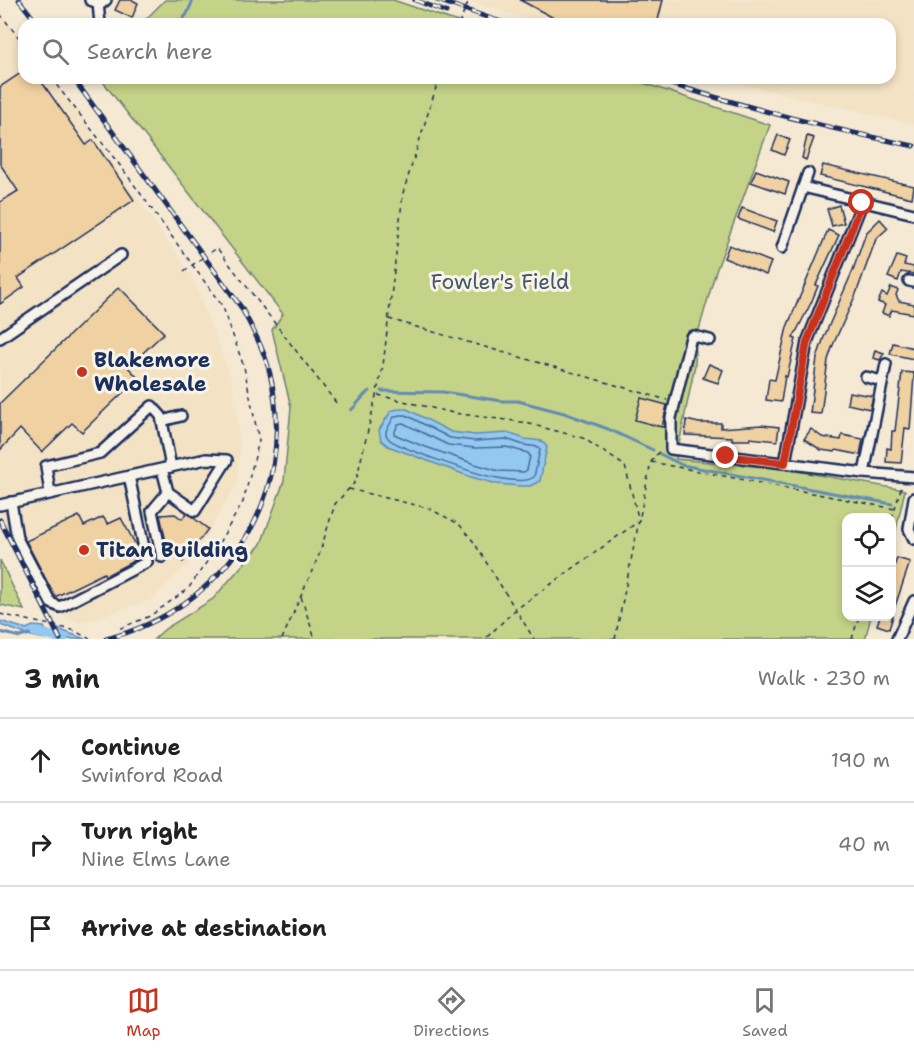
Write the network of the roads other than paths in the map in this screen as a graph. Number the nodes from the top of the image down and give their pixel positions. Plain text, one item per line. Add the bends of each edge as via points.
1 (98, 1) edge
2 (99, 18) edge
3 (808, 172) dead end
4 (803, 187) junction
5 (862, 203) junction
6 (914, 214) edge
7 (782, 248) dead end
8 (121, 255) dead end
9 (0, 338) edge
10 (710, 340) dead end
11 (886, 364) dead end
12 (866, 377) dead end
13 (882, 381) junction
14 (181, 416) dead end
15 (163, 425) junction
16 (785, 463) junction
17 (167, 468) junction
18 (864, 473) junction
19 (129, 476) junction
20 (909, 477) edge
21 (168, 492) junction
22 (50, 494) junction
23 (914, 498) edge
24 (11, 502) junction
25 (0, 505) edge
26 (914, 539) edge
27 (162, 557) dead end
28 (914, 601) edge
29 (897, 639) edge

1 - 2 street
3 - 4 street
4 - 5 street
4 - 7 street
5 - 6 street
5 - 16 street via 807,342
8 - 9 street
10 - 16 street via 691,337 671,418 671,449
11 - 13 street
12 - 13 street
13 - 18 street
14 - 15 street
15 - 17 street
15 - 22 street via 152,406 100,453 46,466
16 - 18 street
17 - 19 street
17 - 21 street
17 - 21 street via 206,459 227,460 195,511
18 - 20 street
19 - 22 street
19 - 24 street via 147,562 60,607 51,603 17,538
21 - 27 street via 152,512
22 - 24 street
23 - 26 street via 909,528
24 - 25 street
28 - 29 street

